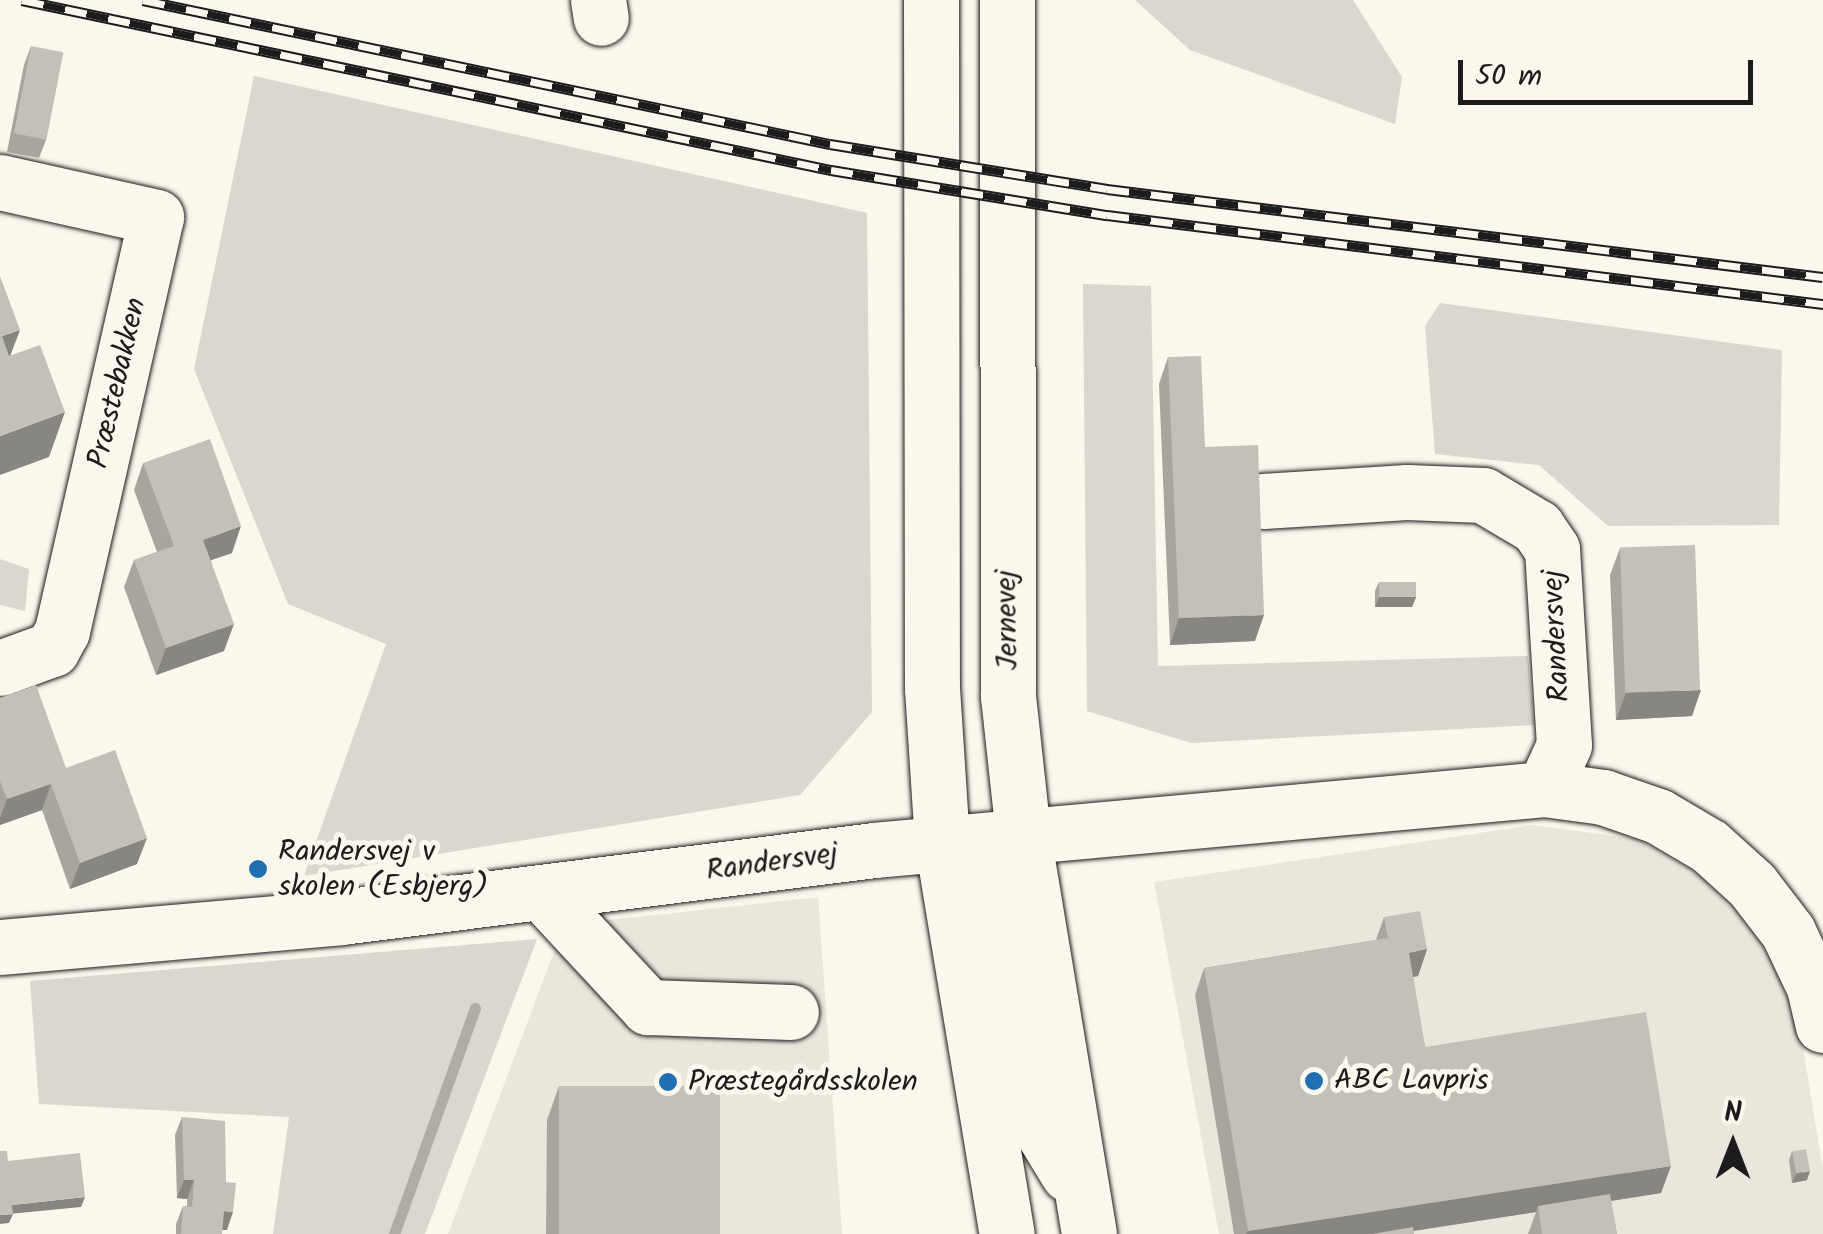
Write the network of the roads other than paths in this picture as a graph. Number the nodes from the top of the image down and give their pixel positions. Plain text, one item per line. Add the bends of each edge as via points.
1 (931, 0) edge
2 (1008, 0) edge
3 (0, 182) edge
4 (930, 472) junction
5 (1263, 501) edge
6 (0, 668) edge
7 (1544, 789) junction
8 (1023, 835) junction
9 (942, 843) junction
10 (542, 893) junction
11 (0, 947) edge
12 (791, 1012) dead end
13 (1823, 1025) edge
14 (1086, 1216) edge
15 (1007, 1234) edge

1 - 4 main road
2 - 8 main road, Jernevej via 1008,696
3 - 6 main road, Præstebakken via 156,217 62,631 52,649
4 - 8 main road via 961,580 971,794
4 - 9 main road
5 - 7 main road, Randersvej via 1407,492 1483,496 1538,527 1552,549 1564,745
7 - 8 main road, Randersvej
7 - 13 main road, Randersvej via 1603,797 1658,816 1709,846 1752,885 1788,932 1814,986
8 - 9 main road, Randersvej
8 - 14 main road, Jernevej
9 - 10 main road, Randersvej
9 - 14 main road via 992,878 1029,1110
9 - 15 main road
10 - 11 main road, Randersvej
10 - 12 main road via 648,1007

